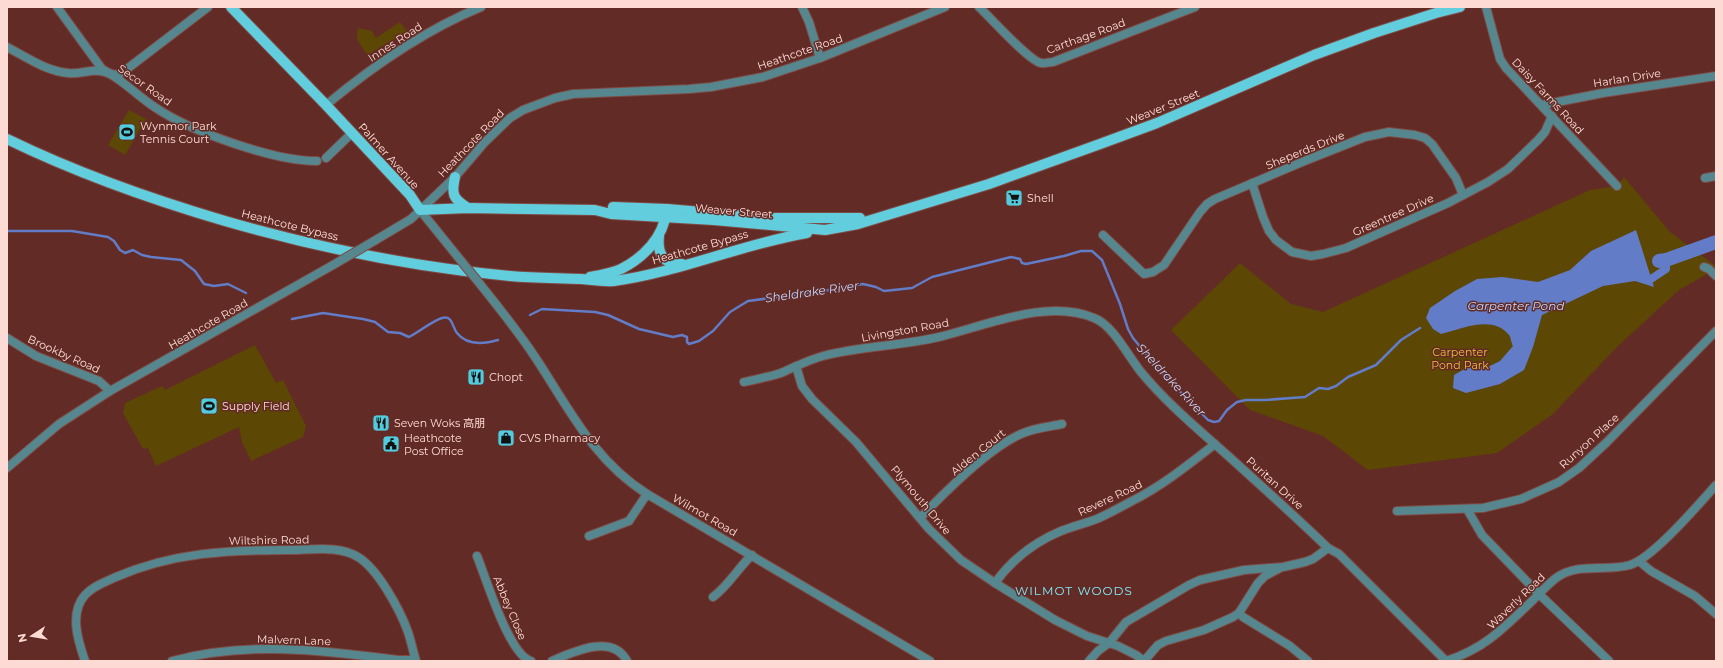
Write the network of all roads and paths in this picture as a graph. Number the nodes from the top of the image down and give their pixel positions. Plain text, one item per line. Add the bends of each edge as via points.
1 (57, 7) edge
2 (208, 7) edge
3 (231, 7) edge
4 (481, 7) edge
5 (802, 7) edge
6 (945, 7) edge
7 (979, 7) edge
8 (1195, 7) edge
9 (1460, 7) edge
10 (1486, 7) edge
11 (1438, 10) edge
12 (7, 47) edge
13 (820, 58) junction
14 (109, 74) junction
15 (1716, 76) edge
16 (326, 105) junction
17 (1542, 105) junction
18 (1552, 116) junction
19 (352, 133) junction
20 (7, 139) edge
21 (326, 158) dead end
22 (317, 161) dead end
23 (1716, 176) edge
24 (455, 177) junction
25 (1706, 178) dead end
26 (1252, 184) junction
27 (1617, 186) dead end
28 (1463, 195) junction
29 (468, 208) junction
30 (420, 210) junction
31 (666, 213) junction
32 (870, 219) junction
33 (825, 230) junction
34 (659, 234) junction
35 (1103, 235) dead end
36 (691, 264) junction
37 (1704, 267) dead end
38 (1716, 276) edge
39 (581, 279) junction
40 (1095, 318) joint
41 (1716, 331) edge
42 (518, 332) joint
43 (7, 338) edge
44 (796, 366) junction
45 (744, 382) dead end
46 (110, 392) junction
47 (1062, 424) dead end
48 (1214, 444) junction
49 (7, 468) edge
50 (1716, 485) edge
51 (647, 494) junction
52 (1467, 509) junction
53 (1397, 511) dead end
54 (920, 518) junction
55 (589, 536) dead end
56 (1328, 548) junction
57 (752, 555) junction
58 (477, 556) dead end
59 (1639, 561) junction
60 (1282, 567) junction
61 (995, 583) junction
62 (1540, 594) junction
63 (713, 597) dead end
64 (1239, 613) junction
65 (1716, 614) edge
66 (1109, 643) junction
67 (415, 660) edge
68 (85, 661) edge
69 (172, 661) edge
70 (530, 661) edge
71 (552, 661) edge
72 (627, 661) edge
73 (930, 661) edge
74 (1089, 661) edge
75 (1144, 661) edge
76 (1308, 661) edge
77 (1446, 661) edge
78 (1609, 661) edge

1 - 14 street via 102,69
2 - 14 street via 123,72
3 - 16 main road, Palmer Avenue
4 - 16 street, Innes Road via 459,16 388,58
5 - 13 street
6 - 13 street, Heathcote Road
7 - 8 street, Carthage Road via 1016,44 1041,63 1053,62
9 - 11 main road, Weaver Street
10 - 17 street, Daisy Farms Road via 1500,59
11 - 32 main road, Weaver Street via 1314,55 1164,120 1100,144 989,184
12 - 14 street, Secor Road via 54,70 68,73 91,70
13 - 24 street, Heathcote Road via 764,77 710,87 573,94 555,98 523,110 510,118
14 - 22 street, Secor Road via 156,108 197,129 271,154
15 - 17 street, Harlan Drive
16 - 19 main road, Palmer Avenue
17 - 18 street, Daisy Farms Road
18 - 27 street, Daisy Farms Road
18 - 28 street, Greentree Drive via 1545,132 1508,169
19 - 21 street
19 - 30 main road, Palmer Avenue via 410,195
20 - 39 main road, Heathcote Bypass via 129,191 300,241 396,262 455,270 520,277
23 - 25 street
24 - 29 main road via 455,198
24 - 30 street, Heathcote Road
26 - 28 street, Sheperds Drive via 1365,138 1384,133 1405,133 1425,138 1432,144 1456,178
26 - 28 street, Greentree Drive via 1263,217 1276,240 1292,252 1311,256 1346,248
26 - 35 street, Sheperds Drive via 1207,204 1164,265 1153,272 1144,274
29 - 30 main road, Weaver Street
29 - 31 main road, Weaver Street via 595,210 611,214
30 - 42 street, Palmer Avenue, bridge
30 - 46 street, Heathcote Road, bridge via 411,219 374,241
31 - 32 main road, Weaver Street
31 - 33 main road, Weaver Street
31 - 34 main road, Heathcote Bypass via 665,223
32 - 33 main road, Weaver Street via 858,224
33 - 36 main road, Heathcote Bypass via 775,238
34 - 36 main road via 658,248 664,258 674,264
34 - 39 main road, Heathcote Bypass via 645,252 622,268
36 - 39 main road, Heathcote Bypass via 612,281
37 - 38 street
40 - 44 street, Livingston Road via 1066,312 1023,315 980,324 934,338 836,353
40 - 48 street, Puritan Drive via 1102,321 1114,334 1130,358 1160,393
41 - 52 street, Runyon Place via 1607,442 1559,482 1521,499
42 - 51 street, Wilmot Road via 588,440 625,478
43 - 46 street, Brookby Road via 36,356 99,381
44 - 45 street, Livingston Road via 775,375
44 - 54 street, Plymouth Drive via 802,386 812,399 865,452
46 - 49 street, Heathcote Road via 59,424
47 - 54 street, Alden Court via 1014,437 966,474
48 - 56 street, Puritan Drive
48 - 61 street, Revere Road via 1153,490 1100,517 1037,543 1012,563
50 - 59 street, Waverly Road via 1679,525
51 - 55 street via 629,521
51 - 57 street, Wilmot Road
52 - 53 street, Runyon Place
52 - 62 street via 1482,535
54 - 61 street, Plymouth Drive via 961,560
56 - 60 street via 1313,559
56 - 77 street, Puritan Drive via 1339,554
57 - 63 street
57 - 73 street, Wilmot Road
58 - 70 street, Abbey Close via 512,643 524,658
59 - 62 street, Waverly Road via 1622,566 1573,570 1556,578
59 - 65 street via 1651,571 1695,596
60 - 64 street via 1258,583
60 - 66 street via 1259,567 1200,580 1126,622
61 - 66 street, Plymouth Drive via 1056,620 1087,636
62 - 77 street, Waverly Road via 1492,639
62 - 78 street
64 - 75 street via 1204,630 1158,645
64 - 76 street via 1290,646
66 - 74 street
66 - 75 street, Plymouth Drive
67 - 68 street, Wiltshire Road via 408,631 378,576 368,564 343,551 313,550 191,555 128,572 91,589 84,596 77,611 77,633
67 - 69 street, Malvern Lane via 258,648
71 - 72 street via 579,650 598,646 619,652

